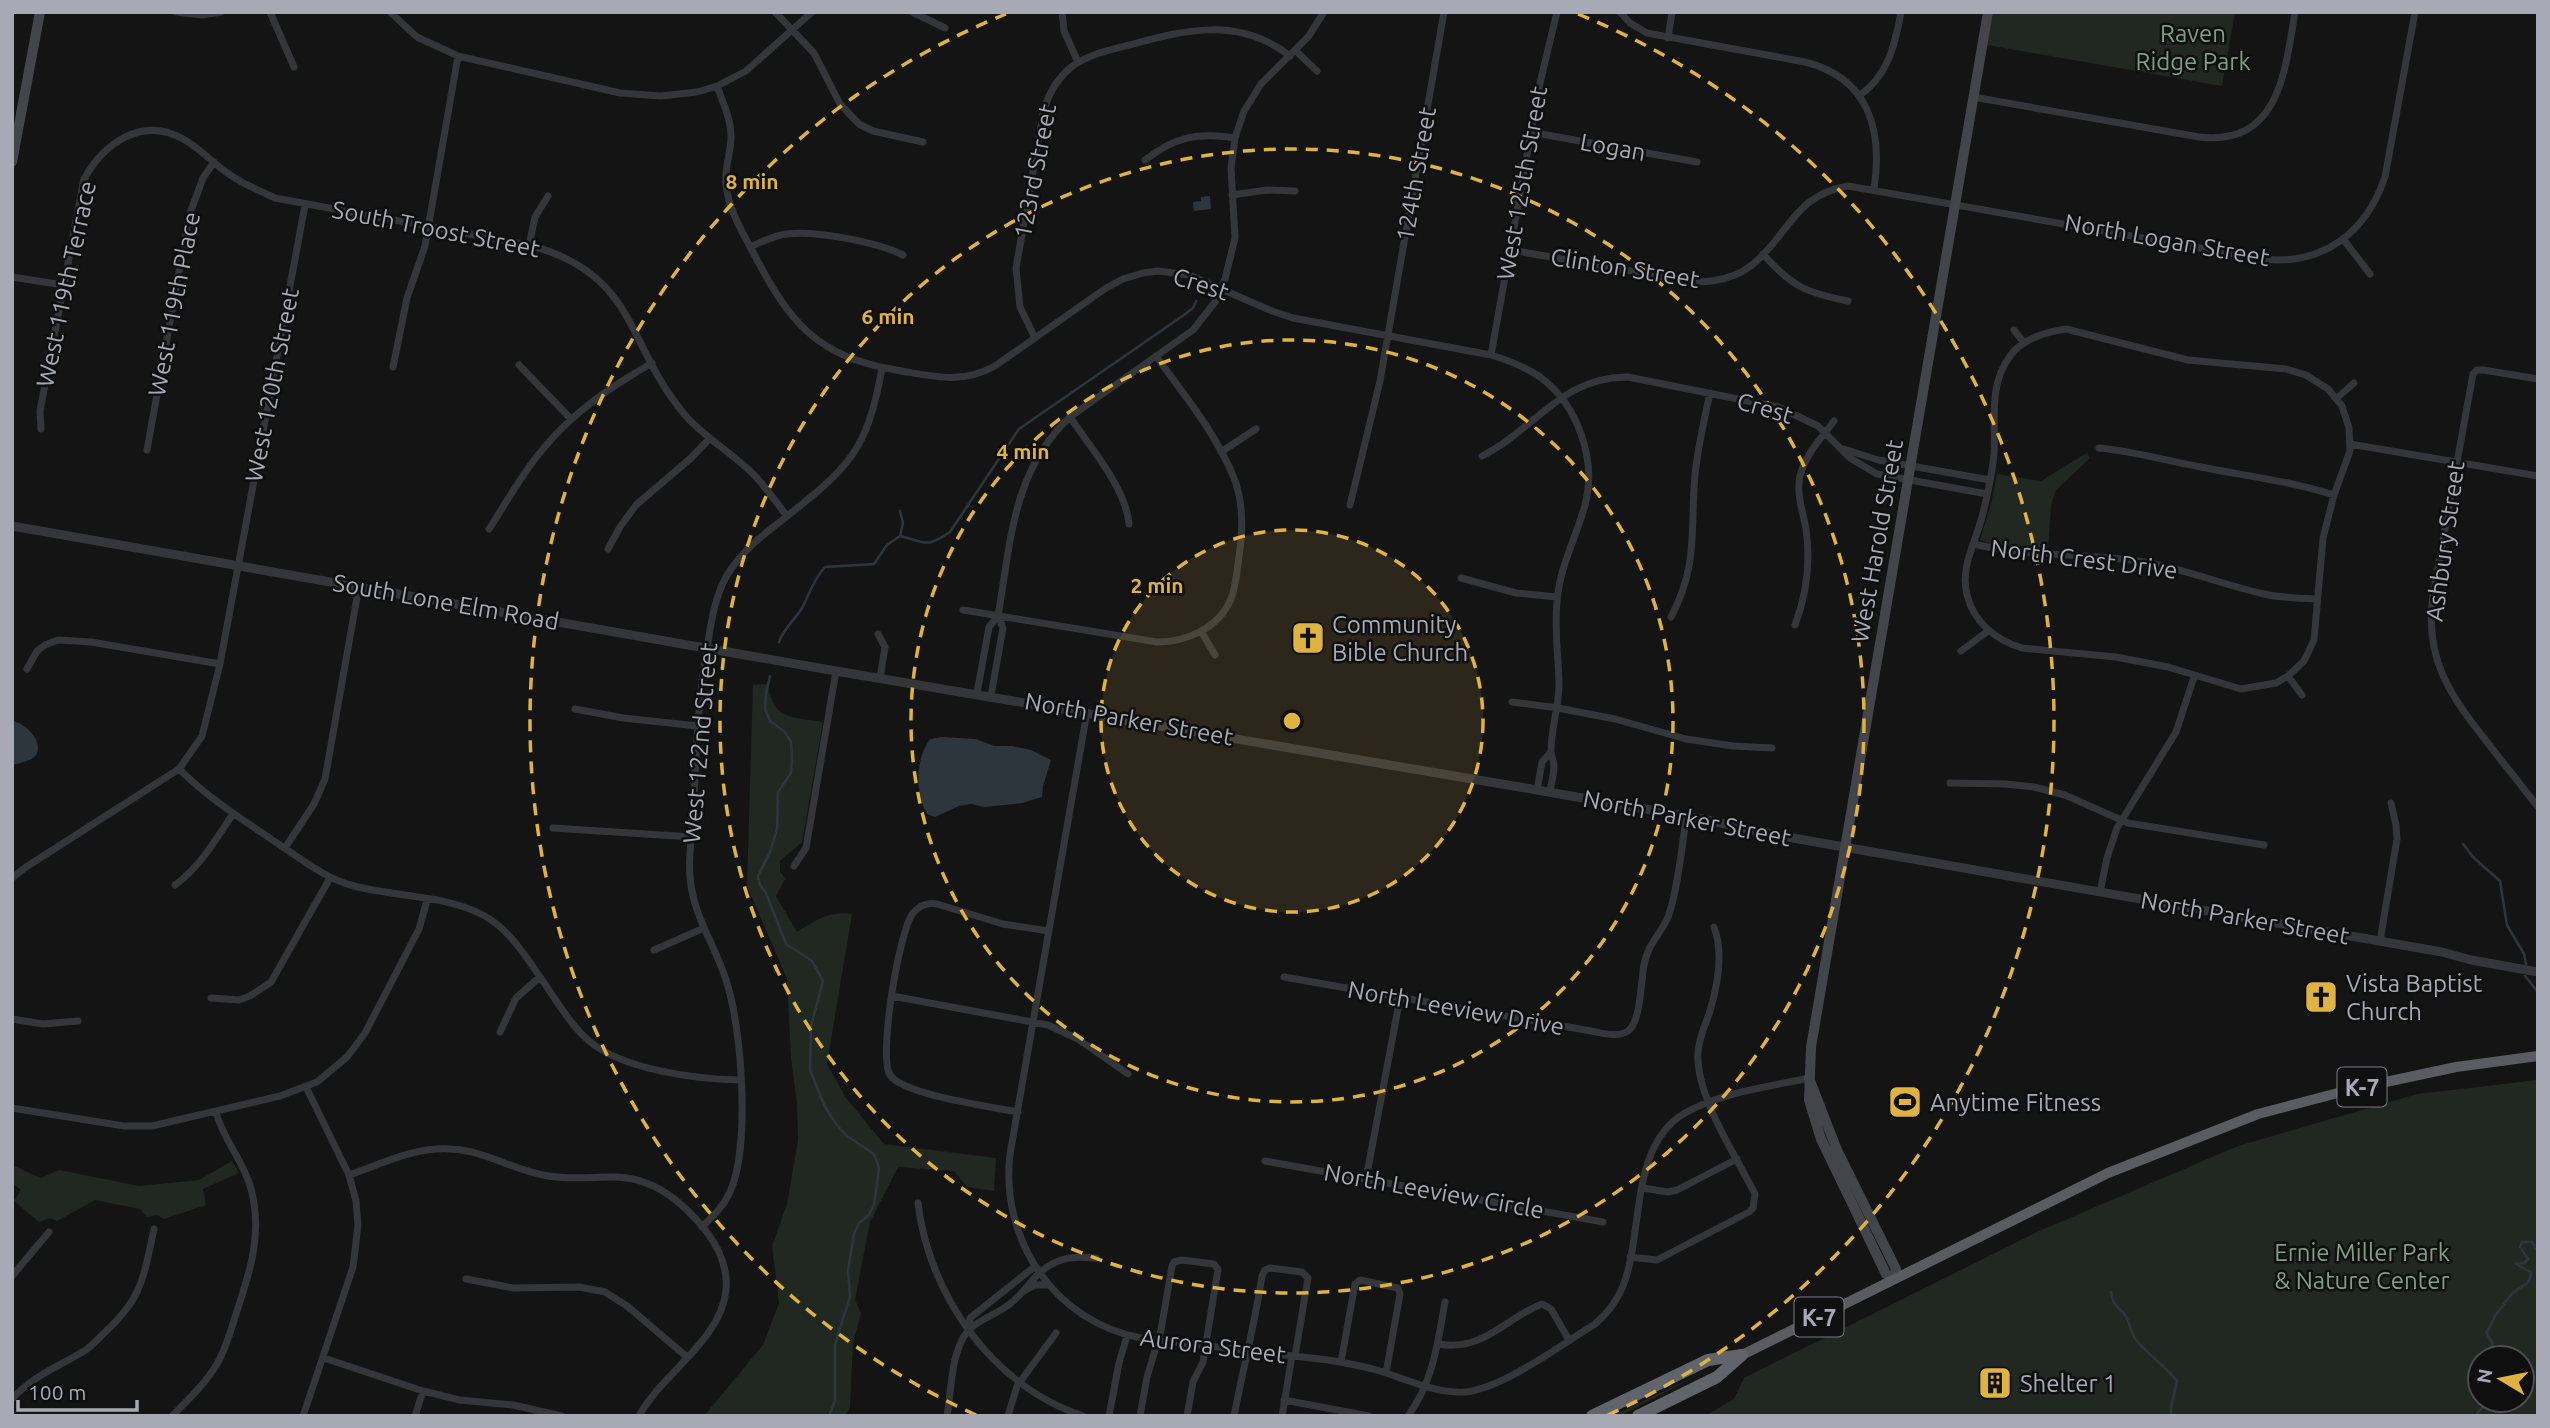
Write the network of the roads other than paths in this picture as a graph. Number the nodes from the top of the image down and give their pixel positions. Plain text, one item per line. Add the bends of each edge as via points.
1 (40, 12) edge
2 (176, 12) edge
3 (221, 12) edge
4 (270, 12) edge
5 (390, 12) edge
6 (775, 12) edge
7 (812, 12) edge
8 (912, 12) edge
9 (1062, 12) edge
10 (1324, 12) edge
11 (1444, 12) edge
12 (1557, 12) edge
13 (1620, 12) edge
14 (1672, 12) edge
15 (1901, 12) edge
16 (1987, 12) edge
17 (2295, 12) edge
18 (2415, 12) edge
19 (945, 28) dead end
20 (792, 29) junction
21 (1668, 38) junction
22 (1293, 53) junction
23 (458, 56) junction
24 (1077, 62) junction
25 (294, 66) dead end
26 (1317, 71) dead end
27 (716, 86) junction
28 (1859, 96) junction
29 (1973, 97) junction
30 (1530, 132) junction
31 (1235, 138) junction
32 (923, 142) dead end
33 (109, 145) joint
34 (1145, 160) dead end
35 (12, 162) edge
36 (214, 162) junction
37 (1697, 162) dead end
38 (1874, 189) junction
39 (1295, 191) dead end
40 (1232, 195) junction
41 (548, 196) dead end
42 (1955, 204) junction
43 (305, 205) junction
44 (428, 227) junction
45 (2343, 239) junction
46 (529, 245) junction
47 (750, 247) junction
48 (1510, 250) junction
49 (1763, 254) junction
50 (903, 255) dead end
51 (2370, 274) dead end
52 (12, 277) edge
53 (63, 285) junction
54 (1221, 289) junction
55 (1847, 301) dead end
56 (2014, 330) dead end
57 (1388, 335) junction
58 (1035, 338) junction
59 (2024, 343) junction
60 (1492, 355) junction
61 (1156, 356) junction
62 (652, 363) junction
63 (519, 365) dead end
64 (393, 367) dead end
65 (882, 368) junction
66 (2538, 379) edge
67 (2354, 383) dead end
68 (1710, 393) junction
69 (1560, 398) junction
70 (2337, 398) junction
71 (1070, 418) junction
72 (571, 419) junction
73 (1834, 421) dead end
74 (41, 429) dead end
75 (1256, 429) dead end
76 (1825, 433) junction
77 (709, 438) junction
78 (2350, 444) junction
79 (1840, 447) junction
80 (2099, 448) dead end
81 (147, 450) dead end
82 (1221, 452) junction
83 (1482, 456) dead end
84 (2456, 462) junction
85 (1911, 466) junction
86 (2538, 476) edge
87 (1990, 480) junction
88 (1908, 481) junction
89 (1987, 494) junction
90 (2334, 495) junction
91 (1350, 505) dead end
92 (787, 516) junction
93 (1129, 524) dead end
94 (12, 526) edge
95 (489, 529) dead end
96 (1974, 544) junction
97 (608, 549) dead end
98 (237, 566) junction
99 (1461, 578) dead end
100 (359, 586) junction
101 (1557, 597) junction
102 (2317, 600) junction
103 (963, 610) dead end
104 (999, 616) junction
105 (1671, 617) dead end
106 (1795, 625) dead end
107 (1201, 631) junction
108 (1988, 631) junction
109 (878, 634) dead end
110 (707, 648) junction
111 (1961, 651) dead end
112 (1215, 655) dead end
113 (220, 664) junction
114 (27, 669) dead end
115 (836, 671) junction
116 (2288, 676) junction
117 (2194, 677) junction
118 (880, 678) junction
119 (977, 694) junction
120 (2302, 695) dead end
121 (991, 696) junction
122 (1512, 702) dead end
123 (1558, 708) junction
124 (575, 709) dead end
125 (1087, 712) junction
126 (698, 726) junction
127 (1772, 748) dead end
128 (1550, 753) junction
129 (178, 769) junction
130 (1950, 783) dead end
131 (1537, 790) junction
132 (1550, 792) junction
133 (2391, 803) dead end
134 (2538, 807) edge
135 (233, 814) junction
136 (1686, 817) junction
137 (2121, 820) junction
138 (553, 828) dead end
139 (692, 836) junction
140 (2264, 845) dead end
141 (1846, 847) junction
142 (285, 848) junction
143 (794, 866) dead end
144 (12, 878) edge
145 (331, 878) junction
146 (175, 885) dead end
147 (2099, 892) junction
148 (427, 900) junction
149 (1714, 927) dead end
150 (704, 928) junction
151 (1049, 932) junction
152 (2380, 941) junction
153 (654, 950) dead end
154 (2538, 972) edge
155 (1284, 976) dead end
156 (540, 977) junction
157 (892, 996) junction
158 (211, 998) dead end
159 (1399, 998) junction
160 (12, 1019) edge
161 (78, 1021) dead end
162 (1033, 1022) junction
163 (500, 1032) dead end
164 (2538, 1056) edge
165 (1128, 1074) dead end
166 (1809, 1078) junction
167 (740, 1080) junction
168 (306, 1087) junction
169 (1708, 1103) junction
170 (12, 1108) edge
171 (216, 1112) junction
172 (1018, 1112) junction
173 (1737, 1159) junction
174 (1265, 1161) dead end
175 (349, 1175) junction
176 (1366, 1179) junction
177 (1643, 1188) junction
178 (918, 1203) dead end
179 (1603, 1222) dead end
180 (702, 1227) junction
181 (154, 1229) dead end
182 (49, 1232) dead end
183 (1630, 1256) junction
184 (1096, 1258) dead end
185 (1036, 1270) junction
186 (12, 1276) edge
187 (466, 1279) dead end
188 (1895, 1279) junction
189 (1048, 1285) junction
190 (1023, 1291) junction
191 (1445, 1302) dead end
192 (969, 1330) junction
193 (1056, 1333) dead end
194 (1127, 1336) junction
195 (1569, 1340) junction
196 (1157, 1341) junction
197 (1438, 1344) junction
198 (1205, 1346) junction
199 (1249, 1351) junction
200 (1742, 1355) junction
201 (1294, 1356) junction
202 (687, 1357) junction
203 (324, 1358) junction
204 (1341, 1362) junction
205 (1385, 1373) junction
206 (1021, 1381) junction
207 (1424, 1385) junction
208 (423, 1391) junction
209 (12, 1399) edge
210 (1284, 1399) junction
211 (524, 1412) edge
212 (172, 1416) edge
213 (303, 1416) edge
214 (415, 1416) edge
215 (562, 1416) edge
216 (639, 1416) edge
217 (947, 1416) edge
218 (1008, 1416) edge
219 (1083, 1416) edge
220 (1109, 1416) edge
221 (1140, 1416) edge
222 (1187, 1416) edge
223 (1234, 1416) edge
224 (1282, 1416) edge
225 (1369, 1416) edge
226 (1408, 1416) edge
227 (1592, 1416) edge
228 (1638, 1416) edge

1 - 35 main road
2 - 3 street
4 - 25 street
5 - 23 street via 417,37
6 - 20 street
7 - 20 street
8 - 19 street
9 - 24 street
10 - 22 street
11 - 57 street, 124th Street
12 - 30 street, West 125th Street
13 - 21 street via 1639,29
14 - 21 street
15 - 28 street via 1884,71
16 - 29 main road, West Harold Street
17 - 29 street via 2277,96 2254,124 2228,136 2199,137
18 - 45 street, North Logan Street via 2385,177 2367,215
20 - 27 street via 746,71
20 - 32 street via 814,53 840,104 859,124
21 - 28 street via 1820,66 1839,76
22 - 24 street via 1254,35 1200,30 1169,34
22 - 26 street
22 - 31 street via 1255,92
23 - 27 street via 620,93 677,95
23 - 44 street
24 - 58 street, 123rd Street via 1060,77 1045,104 1016,268 1020,307
27 - 47 street, Crest via 730,123 729,202
28 - 38 street via 1874,122
29 - 42 main road, West Harold Street
30 - 37 street, Logan
30 - 48 street, West 125th Street
31 - 34 street via 1197,135
31 - 40 street
33 - 36 street, South Troost Street via 125,136 161,132 181,137
33 - 53 street, West 119th Terrace via 84,179
36 - 43 street, South Troost Street via 246,185
36 - 81 street, West 119th Place via 189,216
38 - 42 street, Clinton Street
38 - 49 street, Clinton Street via 1833,188 1812,199
39 - 40 street
40 - 54 street via 1235,239
41 - 46 street via 535,217
42 - 45 street, North Logan Street via 2272,260 2311,255
42 - 85 main road, West Harold Street
43 - 44 street, South Troost Street
43 - 98 street, West 120th Street
44 - 46 street, South Troost Street
44 - 64 street
45 - 51 street
46 - 62 street, South Troost Street via 565,257 599,280 621,304
47 - 50 street via 777,235 805,233 870,243
47 - 65 street, Crest via 796,322 823,345
48 - 49 street, Clinton Street via 1697,282 1742,272
48 - 60 street, West 125th Street
49 - 55 street via 1795,285
52 - 53 street
53 - 74 street, West 119th Terrace via 40,411
54 - 57 street, Crest via 1293,318
54 - 58 street, Crest via 1189,275 1143,273 1106,288
54 - 61 street via 1194,330
56 - 59 street
57 - 60 street, Crest
57 - 91 street, 124th Street
58 - 65 street, Crest via 976,376 933,376
59 - 70 street via 2056,331 2074,330 2188,360 2296,371 2321,383
59 - 87 street via 2012,354 1996,383
60 - 69 street, Crest via 1541,378
61 - 71 street
61 - 82 street
62 - 72 street
62 - 77 street, South Troost Street via 685,415
63 - 72 street
65 - 92 street, West 122nd Street via 871,419 858,448 831,481
66 - 84 street, Ashbury Street via 2477,370 2470,381
67 - 70 street
68 - 69 street, Crest via 1610,377
68 - 76 street, Crest via 1778,407
68 - 105 street via 1695,473 1691,559
69 - 83 street, Crest via 1500,447
69 - 101 street, Crest via 1583,442 1588,485
70 - 78 street
71 - 93 street via 1120,492
71 - 104 street via 1057,429 1026,478
72 - 95 street via 542,449
73 - 76 street
75 - 82 street
76 - 79 street, Crest
76 - 106 street via 1800,476 1809,551 1803,604
77 - 92 street, South Troost Street via 751,472
77 - 97 street via 636,505
78 - 84 street
78 - 90 street
79 - 85 street, Crest
79 - 88 street, Crest via 1861,466
80 - 90 street via 2293,483
82 - 107 street via 1241,507 1241,543 1231,599
84 - 86 street
84 - 134 street, Ashbury Street via 2431,608 2433,646 2455,701
85 - 87 street
85 - 88 main road, West Harold Street
87 - 89 street
88 - 89 street
88 - 141 main road, West Harold Street
89 - 96 street
90 - 102 street via 2321,548
92 - 110 street, West 122nd Street via 747,548 725,579
94 - 98 street, South Lone Elm Road
96 - 102 street, North Crest Drive via 1997,551 2143,562 2266,594
96 - 108 street via 1965,587
98 - 100 street, South Lone Elm Road
98 - 113 street
99 - 101 street via 1516,593
100 - 110 street, South Lone Elm Road
100 - 142 street via 325,779
101 - 123 street, Crest
102 - 116 street via 2311,648
103 - 104 street
104 - 107 street via 1157,642 1173,642
104 - 119 street via 989,627
104 - 121 street via 1003,628
107 - 112 street
108 - 111 street
108 - 117 street via 2033,650 2116,657
109 - 118 street via 885,647
110 - 115 street, South Lone Elm Road
110 - 126 street, West 122nd Street
113 - 114 street via 58,640 37,651
113 - 129 street via 202,736
115 - 118 street, South Lone Elm Road
115 - 143 street via 806,848
116 - 117 street via 2247,690
116 - 120 street
117 - 137 street via 2176,732
118 - 119 street, North Parker Street
119 - 121 street, North Parker Street
121 - 125 street, North Parker Street
122 - 123 street
123 - 127 street via 1686,739
123 - 128 street, Crest
124 - 126 street
125 - 131 street, North Parker Street
125 - 151 street, Aurora Street
126 - 139 street, West 122nd Street
128 - 131 street via 1542,762
128 - 132 street via 1554,763
129 - 135 street
129 - 144 street
130 - 137 street via 2045,789
131 - 132 street, North Parker Street
132 - 136 street, North Parker Street
133 - 152 street via 2397,839
135 - 142 street
135 - 146 street via 205,857
136 - 141 street, North Parker Street
136 - 159 street, North Leeview Drive via 1672,904 1646,955 1637,1014 1627,1032 1591,1031
137 - 140 street
137 - 147 street
138 - 139 street
139 - 150 street, West 122nd Street via 691,888
141 - 147 street, North Parker Street
141 - 166 main road, West Harold Street via 1812,1036
142 - 145 street
145 - 148 street
145 - 158 street via 271,982 239,1000
147 - 152 street, North Parker Street
148 - 156 street via 463,907 491,920 512,938
148 - 168 street via 419,929 365,1033 347,1057
149 - 169 street via 1719,969 1698,1051
150 - 153 street
150 - 167 street, West 122nd Street via 733,1003
151 - 157 street via 937,904 921,905 908,921
151 - 162 street, Aurora Street
152 - 154 street, North Parker Street
155 - 159 street, North Leeview Drive
156 - 163 street via 516,998
156 - 167 street via 577,1029 611,1056 639,1066
157 - 162 street
157 - 172 street via 886,1061 897,1083
159 - 176 street
160 - 161 street via 43,1024
162 - 165 street via 1061,1029
162 - 172 street, Aurora Street
164 - 188 highway, K-7 via 2456,1067 2258,1114 2108,1174
166 - 169 street, Aurora Street
166 - 188 main road, West Harold Street via 1809,1100 1821,1139 1886,1274
167 - 180 street, West 122nd Street via 743,1129 733,1184 723,1205
168 - 171 street
168 - 175 street
169 - 173 street
169 - 177 street, Aurora Street via 1682,1114 1662,1134 1647,1163
170 - 171 street via 139,1127
171 - 212 street via 250,1184 257,1219 255,1250 217,1364
172 - 185 street, Aurora Street via 1009,1189 1017,1229
173 - 177 street via 1677,1190
173 - 183 street via 1755,1194 1749,1212 1657,1260
174 - 176 street, North Leeview Circle
175 - 180 street via 428,1150 472,1151 546,1176 620,1177 643,1182 674,1198
175 - 203 street via 356,1201 356,1253
176 - 179 street, North Leeview Circle
177 - 183 street, Aurora Street
178 - 192 street via 941,1284
180 - 202 street via 721,1258 726,1290 719,1316
181 - 209 street via 142,1285 124,1314 86,1350 49,1369
182 - 186 street
183 - 195 street, Aurora Street via 1623,1285 1606,1315
184 - 185 street via 1079,1256
185 - 189 street, Aurora Street
185 - 190 street
185 - 192 street via 970,1318
187 - 202 street via 513,1288 579,1287 604,1292
188 - 200 highway, K-7
189 - 190 street
189 - 194 street, Aurora Street via 1077,1312
190 - 192 street
191 - 197 street
192 - 206 street
192 - 217 street via 958,1351
193 - 206 street
194 - 196 street, Aurora Street
194 - 220 street
195 - 197 street via 1551,1309 1542,1304 1485,1337
195 - 207 street, Aurora Street via 1477,1390 1460,1393
196 - 198 street, Aurora Street
196 - 198 street via 1172,1266 1179,1260 1214,1264 1217,1269
196 - 221 street
197 - 207 street via 1435,1364
198 - 199 street, Aurora Street
198 - 222 street
199 - 201 street, Aurora Street
199 - 201 street via 1264,1273 1272,1268 1302,1272 1308,1281
199 - 223 street
200 - 227 highway, K-7 via 1708,1360
200 - 228 highway, K-7 via 1717,1377
201 - 204 street, Aurora Street
201 - 210 street
202 - 216 street
203 - 208 street
203 - 213 street
204 - 205 street, Aurora Street
204 - 205 street via 1355,1284 1360,1280 1393,1285 1400,1290
205 - 207 street, Aurora Street
206 - 218 street
206 - 219 street
207 - 226 street
208 - 211 street
208 - 214 street
210 - 224 street
210 - 225 street
211 - 215 street

